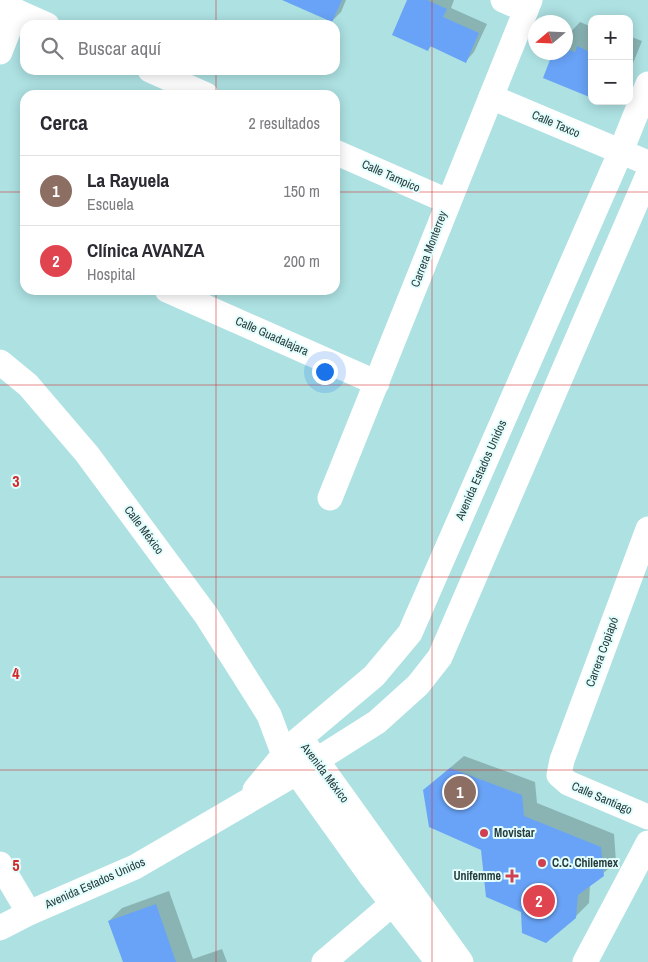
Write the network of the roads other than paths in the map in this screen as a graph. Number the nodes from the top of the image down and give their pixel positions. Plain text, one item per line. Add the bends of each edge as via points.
1 (503, 0) edge
2 (528, 5) edge
3 (8, 8) edge
4 (36, 20) edge
5 (0, 52) edge
6 (156, 75) edge
7 (648, 84) edge
8 (173, 88) edge
9 (490, 97) junction
10 (621, 152) junction
11 (340, 154) edge
12 (648, 163) edge
13 (648, 175) edge
14 (448, 201) junction
15 (178, 295) edge
16 (0, 362) edge
17 (377, 383) junction
18 (330, 498) dead end
19 (648, 529) edge
20 (269, 714) joint
21 (299, 756) junction
22 (559, 774) joint
23 (648, 817) edge
24 (648, 843) edge
25 (0, 864) edge
26 (401, 896) junction
27 (30, 912) junction
28 (0, 928) edge
29 (324, 962) edge
30 (438, 962) edge
31 (461, 962) edge
32 (585, 962) edge

1 - 2 street
2 - 9 street, Carrera Monterrey
3 - 4 street
3 - 5 street
6 - 8 street
7 - 10 street, Avenida Estados Unidos
9 - 10 street, Calle Taxco
9 - 14 street, Carrera Monterrey
10 - 12 street, Calle Taxco
10 - 21 street, Avenida Estados Unidos via 410,633
11 - 14 street, Calle Tampico
13 - 21 street, Avenida Estados Unidos via 440,657 418,685 377,722
14 - 17 street, Carrera Monterrey
15 - 17 street, Calle Guadalajara
16 - 20 street, Calle México via 28,385 87,454 206,615
17 - 18 street, Carrera Monterrey
19 - 22 street, Carrera Copiapó
20 - 21 street, Avenida México
21 - 26 street, Avenida México
21 - 27 street, Avenida Estados Unidos via 241,806 135,867
22 - 23 street, Calle Santiago via 568,783
24 - 32 street
25 - 27 street
26 - 29 street
26 - 30 street, Avenida México
26 - 31 street, Avenida México
27 - 28 street, Avenida Estados Unidos

